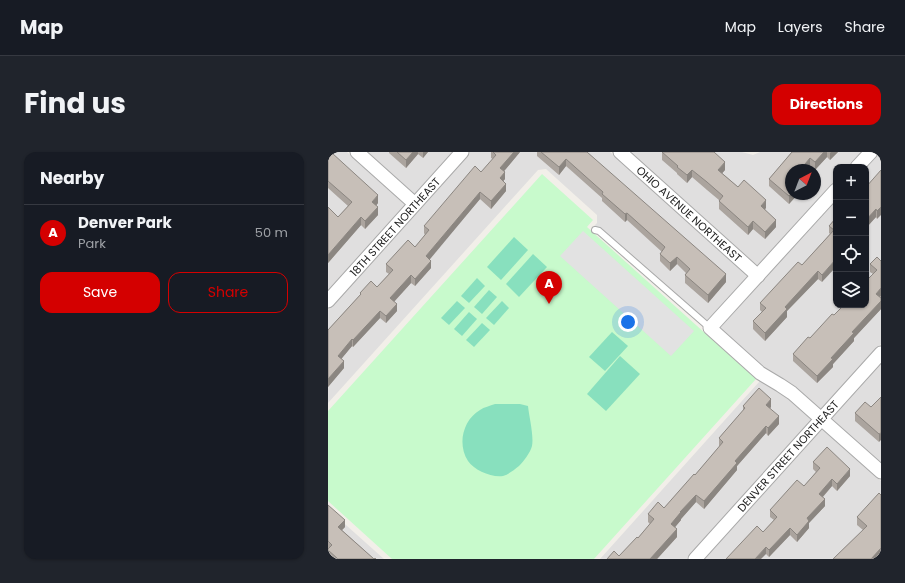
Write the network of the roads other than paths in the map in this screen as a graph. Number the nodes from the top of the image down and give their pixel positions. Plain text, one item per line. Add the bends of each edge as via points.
1 (357, 152) edge
2 (462, 152) edge
3 (620, 152) edge
4 (871, 152) edge
5 (860, 164) edge
6 (833, 193) edge
7 (415, 204) junction
8 (594, 230) dead end
9 (758, 276) junction
10 (328, 301) edge
11 (710, 328) junction
12 (881, 353) edge
13 (821, 419) junction
14 (881, 472) edge
15 (695, 559) edge

1 - 7 street
2 - 7 street, 18TH STREET NORTHEAST
3 - 9 street, OHIO AVENUE NORTHEAST
4 - 5 street
6 - 9 street
7 - 10 street, 18TH STREET NORTHEAST
8 - 11 lane via 599,231
9 - 11 street
11 - 13 street via 760,373 792,393
12 - 13 street, DENVER STREET NORTHEAST
13 - 14 street
13 - 15 street, DENVER STREET NORTHEAST

